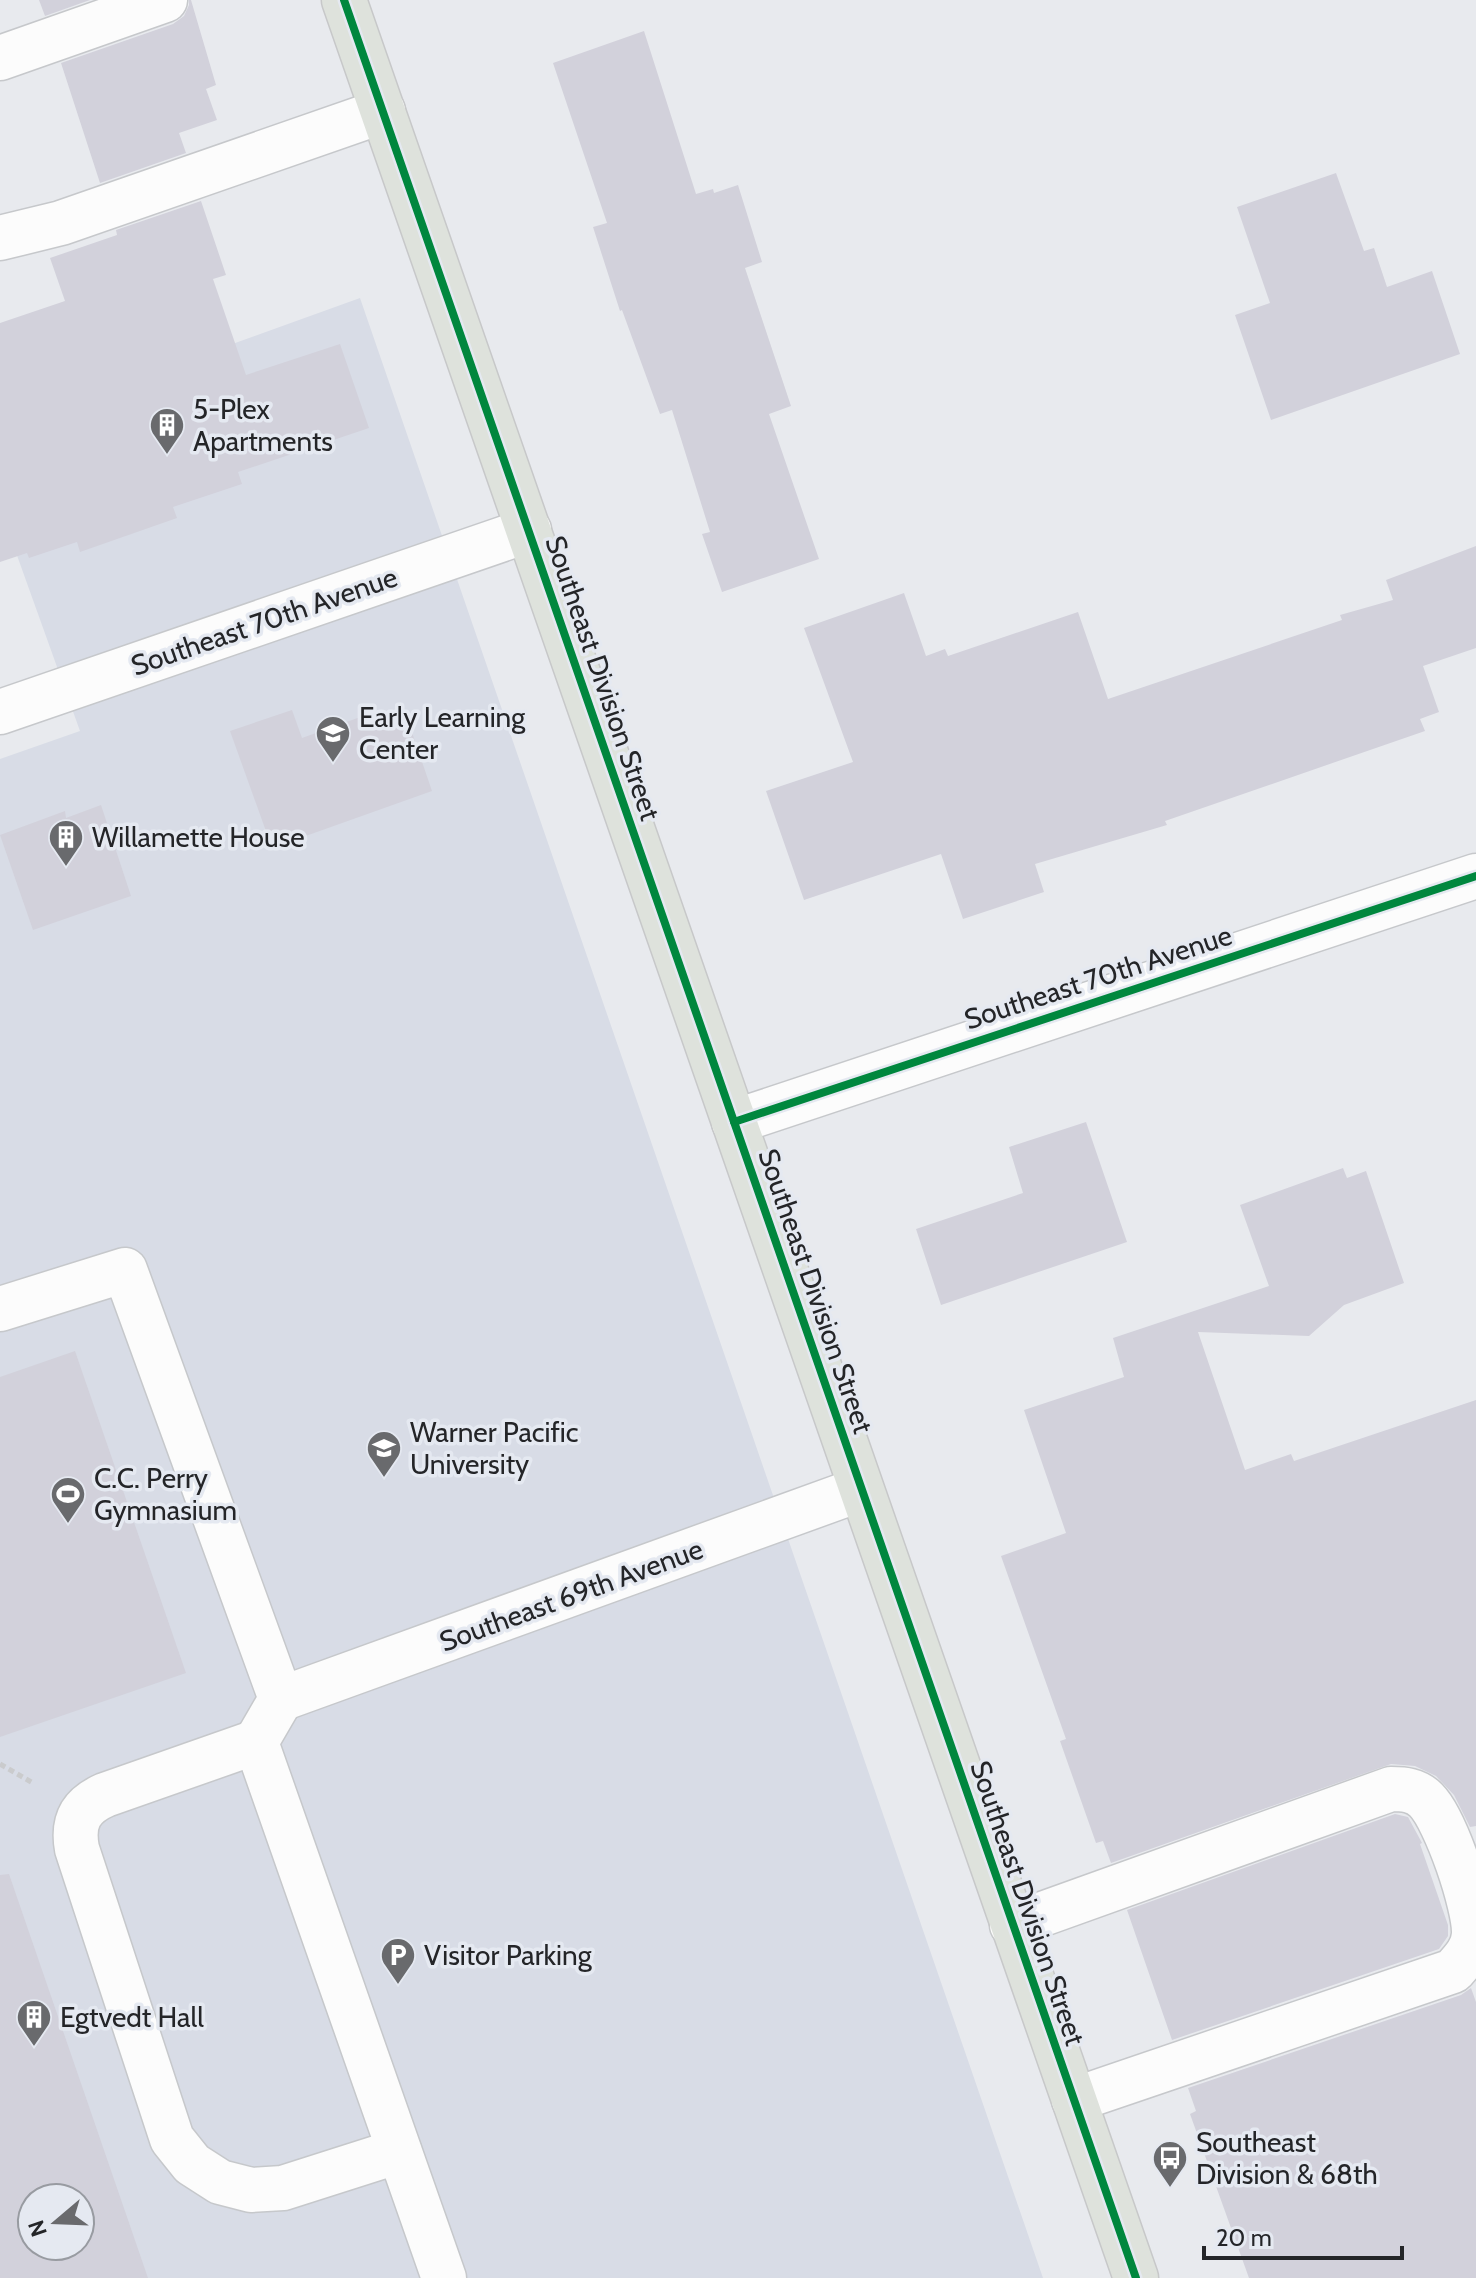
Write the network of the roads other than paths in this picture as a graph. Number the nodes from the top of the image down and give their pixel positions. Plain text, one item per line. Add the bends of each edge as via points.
1 (165, 0) edge
2 (344, 0) edge
3 (0, 58) edge
4 (383, 111) junction
5 (0, 238) edge
6 (529, 530) junction
7 (0, 712) edge
8 (1476, 876) edge
9 (734, 1122) junction
10 (0, 1309) edge
11 (861, 1489) junction
12 (281, 1699) junction
13 (256, 1742) junction
14 (1012, 1925) junction
15 (1074, 2100) junction
16 (399, 2151) junction
17 (444, 2278) edge
18 (1136, 2278) edge

1 - 3 street
2 - 4 main road, Southeast Division Street
4 - 5 street via 61,223
4 - 6 main road, Southeast Division Street
6 - 7 street, Southeast 70th Avenue
6 - 9 main road, Southeast Division Street
8 - 9 street, Southeast 70th Avenue
9 - 11 main road, Southeast Division Street
10 - 12 street via 125,1270
11 - 12 street, Southeast 69th Avenue
11 - 14 main road, Southeast Division Street
12 - 13 street
13 - 16 street
13 - 16 street via 93,1800 83,1810 74,1835 172,2139 192,2164 220,2182 251,2190 283,2188
14 - 15 main road, Southeast Division Street
14 - 15 street via 1391,1789 1408,1789 1425,1799 1449,1841 1474,1935 1469,1954 1453,1971
15 - 18 main road, Southeast Division Street
16 - 17 street

